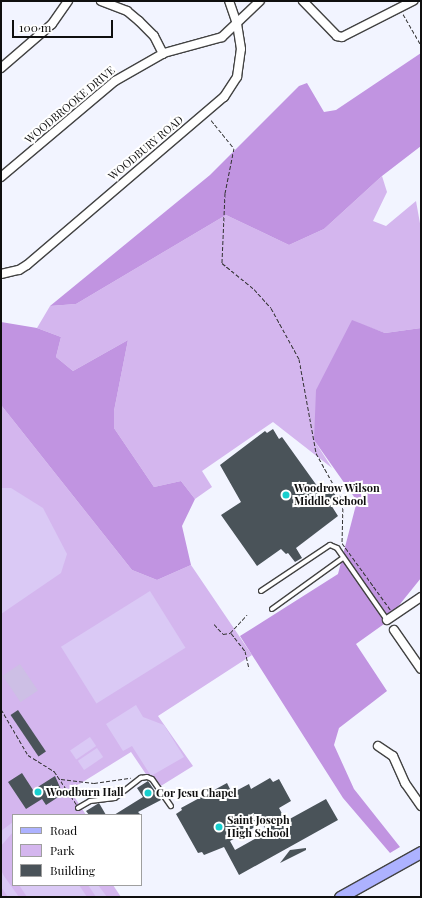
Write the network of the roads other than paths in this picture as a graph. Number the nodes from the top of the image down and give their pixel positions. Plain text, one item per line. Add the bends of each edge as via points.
1 (68, 1) edge
2 (101, 1) edge
3 (228, 1) edge
4 (260, 1) edge
5 (303, 1) edge
6 (413, 1) edge
7 (237, 24) junction
8 (163, 54) junction
9 (1, 68) edge
10 (1, 177) edge
11 (1, 274) edge
12 (343, 558) junction
13 (261, 591) dead end
14 (421, 597) edge
15 (272, 609) dead end
16 (387, 620) joint
17 (394, 630) dead end
18 (421, 670) edge
19 (378, 746) dead end
20 (172, 806) dead end
21 (421, 806) edge
22 (78, 808) road end
23 (421, 852) edge
24 (340, 897) edge

1 - 9 street via 52,24
2 - 8 street via 127,11 139,21 154,36
3 - 7 street, WOODBURY ROAD
4 - 7 street, WOODBROOKE DRIVE
5 - 6 street via 336,36 342,38
7 - 8 street, WOODBROOKE DRIVE via 222,37
7 - 11 street, WOODBURY ROAD via 241,49 237,77 224,97 27,265 20,270
8 - 10 street, WOODBROOKE DRIVE via 115,80
12 - 13 lane via 337,548 326,546
12 - 15 lane
12 - 16 lane
14 - 16 street
17 - 18 street
19 - 21 street via 393,756 405,783
20 - 22 lane via 152,779 147,777 141,778 115,798 90,801
23 - 24 street

